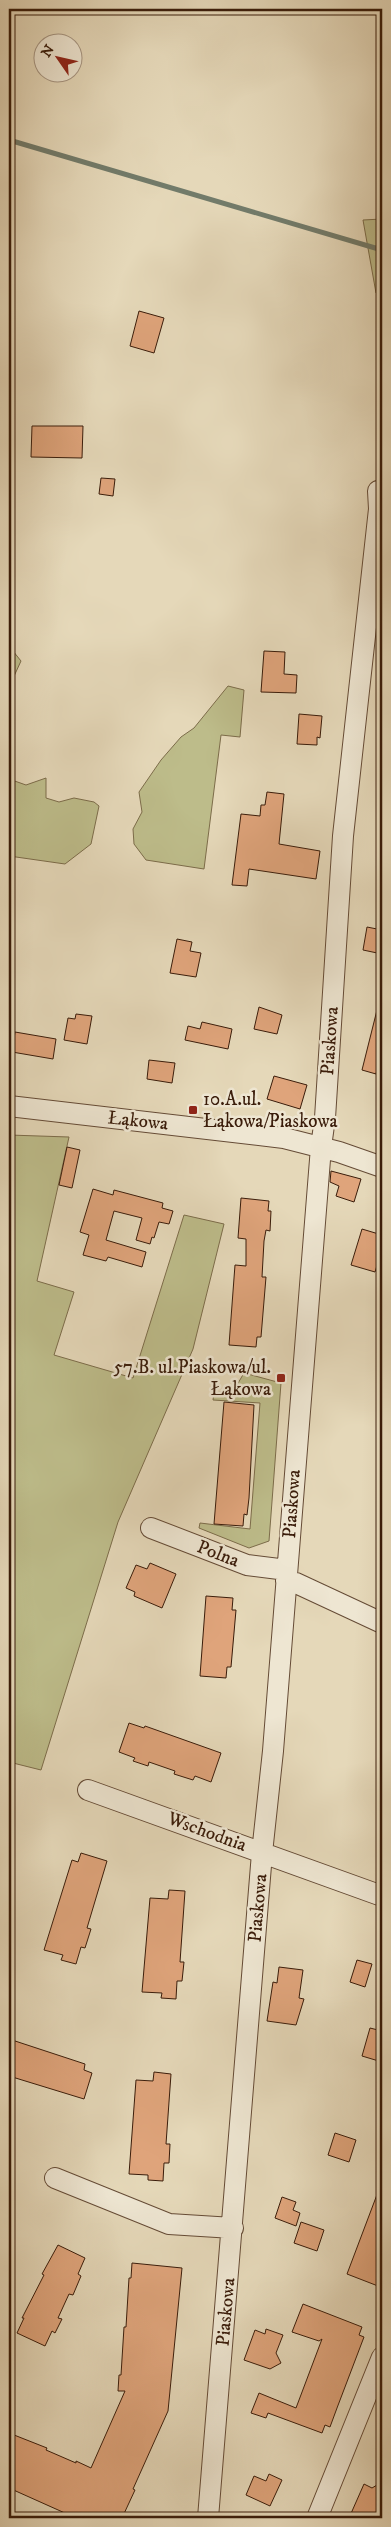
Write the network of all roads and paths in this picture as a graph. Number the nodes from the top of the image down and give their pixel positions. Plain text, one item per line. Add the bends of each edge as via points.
1 (378, 491) dead end
2 (9, 1106) edge
3 (320, 1146) junction
4 (382, 1167) edge
5 (152, 1528) dead end
6 (286, 1576) junction
7 (382, 1623) edge
8 (88, 1790) dead end
9 (262, 1853) junction
10 (382, 1896) edge
11 (55, 2178) dead end
12 (233, 2228) junction
13 (382, 2357) edge
14 (208, 2518) edge
15 (317, 2518) edge

1 - 3 street, Piaskowa via 379,508 343,836 325,1118
2 - 3 street, Łąkowa via 284,1138
3 - 4 street, Łąkowa
3 - 6 street, Piaskowa
5 - 6 street, Polna via 247,1565
6 - 7 street, Polna
6 - 9 street, Piaskowa
8 - 9 street, Wschodnia
9 - 10 street, Wschodnia
9 - 12 street, Piaskowa
11 - 12 street via 169,2224
12 - 14 street, Piaskowa
13 - 15 street

